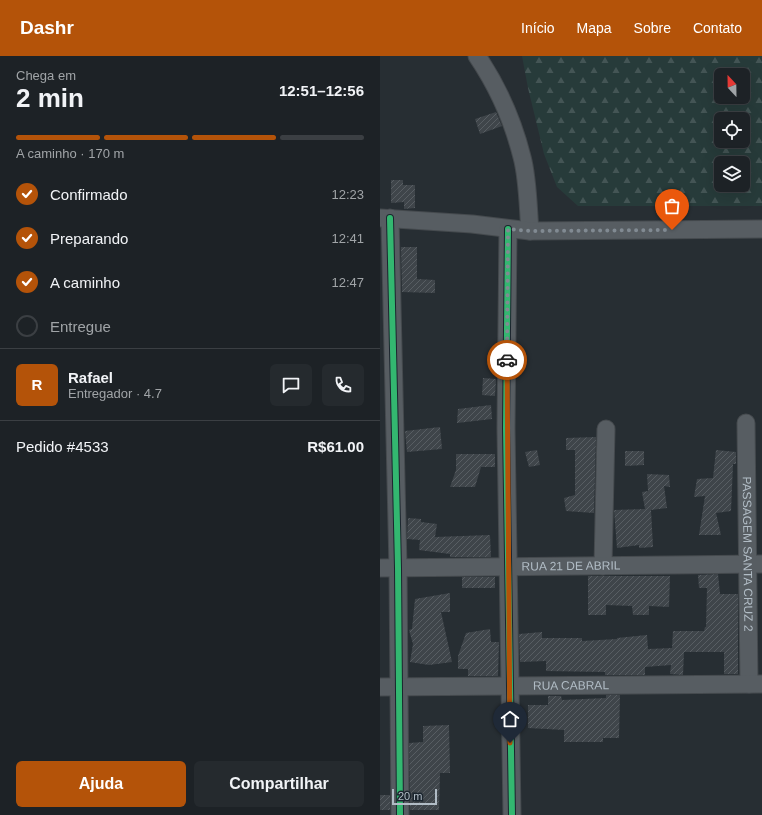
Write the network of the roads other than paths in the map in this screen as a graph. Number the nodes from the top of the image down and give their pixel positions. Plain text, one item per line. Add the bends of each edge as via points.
1 (477, 56) edge
2 (385, 218) edge
3 (508, 229) junction
4 (762, 229) edge
5 (530, 231) junction
6 (746, 423) dead end
7 (606, 429) dead end
8 (754, 564) edge
9 (509, 565) junction
10 (603, 566) junction
11 (380, 568) edge
12 (398, 568) junction
13 (756, 684) edge
14 (509, 686) junction
15 (380, 687) edge
16 (399, 687) junction
17 (400, 815) edge
18 (512, 815) edge

1 - 5 street via 505,107 522,158
2 - 3 street
2 - 12 street
3 - 5 street
3 - 9 street via 506,428
4 - 5 street
6 - 8 street, PASSAGEM SANTA CRUZ 2
7 - 10 street
8 - 10 street, RUA 21 DE ABRIL
8 - 13 street, PASSAGEM SANTA CRUZ 2
9 - 10 street, RUA 21 DE ABRIL
9 - 12 street, RUA 21 DE ABRIL
9 - 14 street
11 - 12 street, RUA 21 DE ABRIL
12 - 16 street
13 - 14 street, RUA CABRAL
14 - 16 street, RUA CABRAL
14 - 18 street
15 - 16 street, RUA CABRAL
16 - 17 street

